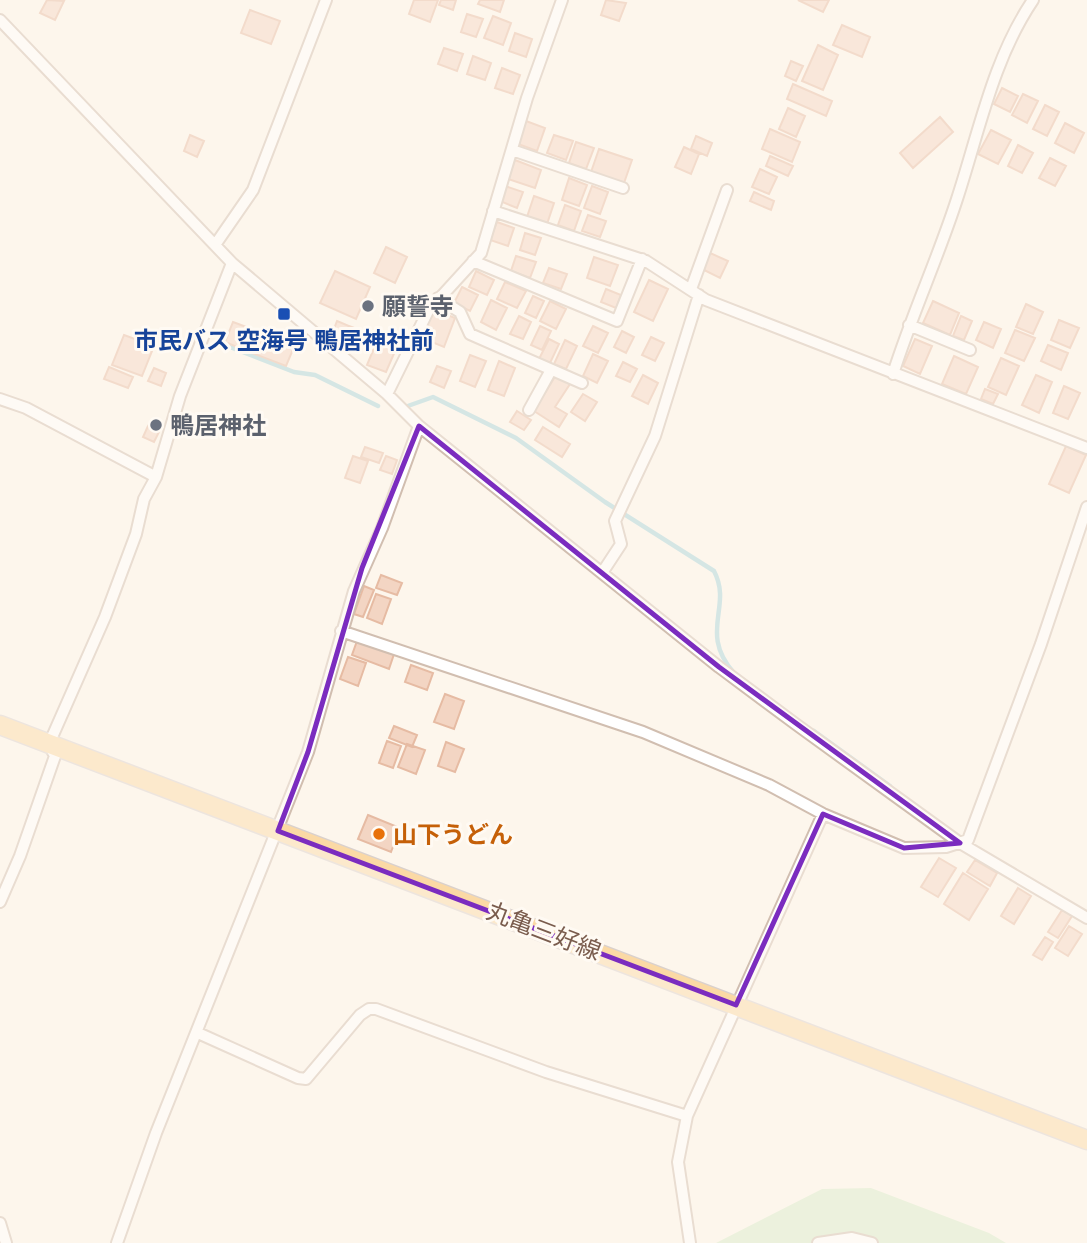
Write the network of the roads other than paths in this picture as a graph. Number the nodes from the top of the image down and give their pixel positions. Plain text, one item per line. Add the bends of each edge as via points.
1 (326, 0) edge
2 (562, 0) edge
3 (1033, 0) edge
4 (0, 20) edge
5 (512, 150) junction
6 (623, 188) dead end
7 (727, 190) dead end
8 (493, 211) junction
9 (215, 245) junction
10 (642, 259) junction
11 (473, 261) junction
12 (232, 262) junction
13 (695, 292) junction
14 (438, 299) junction
15 (909, 325) junction
16 (970, 350) dead end
17 (551, 370) junction
18 (893, 373) junction
19 (582, 383) dead end
20 (387, 394) junction
21 (0, 399) edge
22 (529, 410) dead end
23 (419, 426) junction
24 (1087, 448) edge
25 (156, 477) junction
26 (1087, 506) edge
27 (602, 573) junction
28 (341, 631) junction
29 (0, 725) edge
30 (49, 744) junction
31 (823, 814) junction
32 (278, 831) junction
33 (964, 841) junction
34 (0, 902) edge
35 (1087, 918) edge
36 (736, 1005) junction
37 (198, 1033) junction
38 (687, 1115) junction
39 (1087, 1140) edge
40 (0, 1223) edge
41 (6, 1243) edge
42 (117, 1243) edge
43 (690, 1243) edge
44 (818, 1243) edge
45 (872, 1243) edge

1 - 9 street via 253,190
2 - 5 street
3 - 15 street via 999,64 957,201
4 - 9 street
5 - 6 street
5 - 8 street
7 - 13 street
8 - 10 street
8 - 11 street via 481,253
9 - 12 street
10 - 11 street via 617,321
10 - 13 street
11 - 14 street
12 - 20 street
12 - 25 street via 180,396
13 - 18 street
13 - 27 street via 655,436 615,521 621,544
14 - 17 street via 460,312 470,334
14 - 20 street via 413,338
15 - 16 street
15 - 18 street
17 - 19 street
17 - 22 street
18 - 24 street
20 - 23 street
21 - 25 street via 26,408
23 - 27 street
23 - 28 street
25 - 30 street via 144,499 105,617
26 - 33 street via 1041,644
27 - 33 street via 719,667
28 - 31 street via 643,732 769,785
28 - 32 street via 308,752
29 - 30 main road, 丸亀三好線
30 - 32 main road, 丸亀三好線
30 - 34 street via 55,756
31 - 33 street via 904,848 946,848
31 - 36 street
32 - 36 main road, 丸亀三好線
32 - 37 street
33 - 35 street
36 - 38 street
36 - 39 main road, 丸亀三好線
37 - 38 street via 306,1079 360,1015 376,1009 546,1072
37 - 42 street
38 - 43 street via 678,1162
40 - 41 street
44 - 45 street via 852,1238

